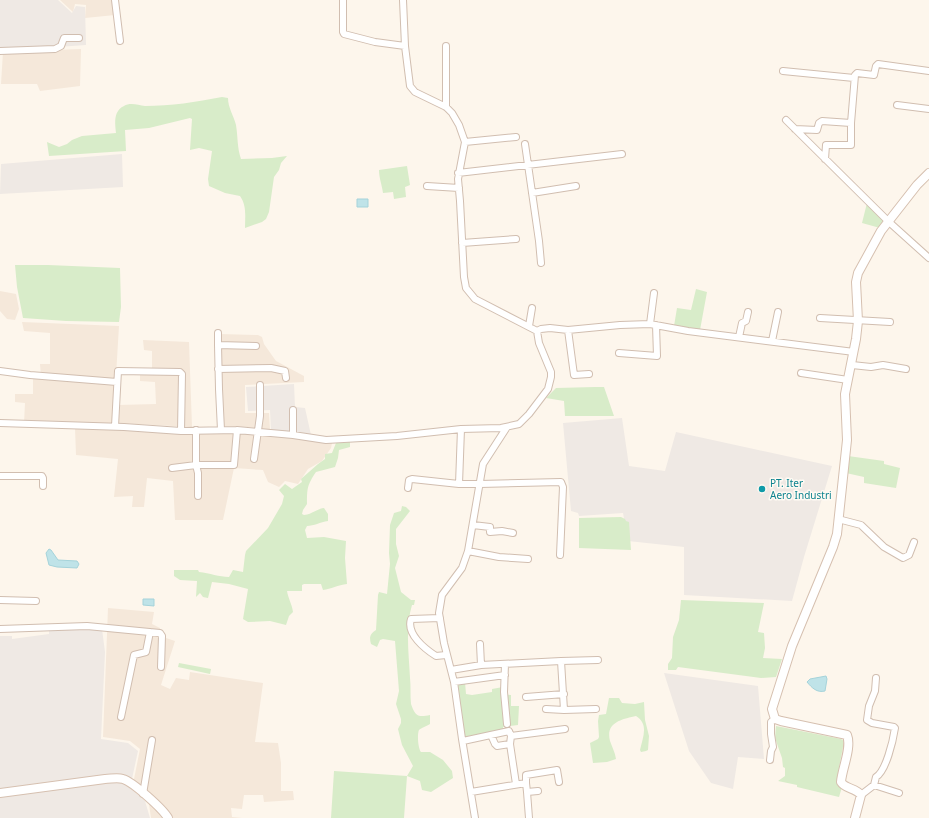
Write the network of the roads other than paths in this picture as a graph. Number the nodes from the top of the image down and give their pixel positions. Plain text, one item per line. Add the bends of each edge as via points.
1 (116, 0) edge
2 (343, 0) edge
3 (403, 0) edge
4 (79, 38) dead end
5 (120, 41) dead end
6 (405, 46) junction
7 (446, 46) dead end
8 (0, 51) edge
9 (783, 71) dead end
10 (929, 71) edge
11 (854, 78) junction
12 (898, 105) dead end
13 (446, 107) junction
14 (929, 109) edge
15 (786, 120) dead end
16 (851, 123) junction
17 (795, 129) junction
18 (516, 137) dead end
19 (465, 142) junction
20 (525, 144) dead end
21 (622, 154) dead end
22 (826, 160) junction
23 (528, 165) junction
24 (929, 172) edge
25 (458, 174) junction
26 (427, 186) dead end
27 (576, 186) dead end
28 (459, 188) junction
29 (532, 193) junction
30 (889, 222) junction
31 (516, 239) dead end
32 (462, 243) junction
33 (929, 258) edge
34 (541, 263) dead end
35 (654, 293) dead end
36 (532, 308) dead end
37 (748, 312) dead end
38 (778, 312) dead end
39 (820, 318) dead end
40 (858, 321) junction
41 (890, 322) dead end
42 (653, 325) junction
43 (529, 326) junction
44 (568, 330) junction
45 (537, 331) junction
46 (218, 333) dead end
47 (739, 338) junction
48 (772, 341) junction
49 (218, 345) junction
50 (256, 346) dead end
51 (854, 352) junction
52 (619, 353) dead end
53 (852, 365) junction
54 (218, 369) junction
55 (906, 369) dead end
56 (0, 371) edge
57 (801, 373) dead end
58 (589, 374) dead end
59 (286, 378) dead end
60 (848, 380) junction
61 (117, 382) junction
62 (260, 385) dead end
63 (293, 410) dead end
64 (0, 423) edge
65 (115, 426) junction
66 (507, 427) junction
67 (461, 429) junction
68 (196, 430) junction
69 (221, 430) junction
70 (237, 430) junction
71 (181, 431) junction
72 (258, 432) junction
73 (292, 434) junction
74 (254, 459) dead end
75 (196, 465) junction
76 (172, 468) dead end
77 (0, 476) edge
78 (459, 484) junction
79 (480, 484) junction
80 (43, 486) dead end
81 (408, 488) dead end
82 (198, 496) dead end
83 (838, 519) junction
84 (473, 525) junction
85 (513, 533) dead end
86 (914, 542) dead end
87 (468, 551) junction
88 (560, 555) dead end
89 (528, 559) dead end
90 (0, 600) edge
91 (36, 601) dead end
92 (440, 618) junction
93 (0, 629) edge
94 (150, 632) junction
95 (480, 644) dead end
96 (446, 655) junction
97 (598, 660) dead end
98 (561, 661) junction
99 (505, 664) junction
100 (481, 665) junction
101 (161, 667) dead end
102 (451, 670) junction
103 (505, 675) junction
104 (876, 678) dead end
105 (454, 682) junction
106 (564, 694) junction
107 (526, 697) dead end
108 (546, 709) dead end
109 (596, 709) dead end
110 (564, 710) junction
111 (121, 717) dead end
112 (775, 719) junction
113 (507, 724) dead end
114 (566, 729) dead end
115 (491, 735) junction
116 (511, 736) junction
117 (152, 740) dead end
118 (463, 741) junction
119 (510, 744) junction
120 (770, 760) dead end
121 (559, 782) dead end
122 (526, 783) junction
123 (516, 784) junction
124 (874, 785) junction
125 (538, 791) dead end
126 (471, 792) junction
127 (527, 792) junction
128 (0, 793) edge
129 (143, 794) junction
130 (899, 794) dead end
131 (861, 795) junction
132 (168, 818) edge
133 (475, 818) edge
134 (529, 818) edge
135 (855, 818) edge

1 - 5 street
2 - 6 street via 344,34
3 - 6 street
4 - 8 street via 64,39 61,46 55,48
6 - 13 street via 410,86 415,92
7 - 13 street
9 - 11 street
10 - 11 street via 878,64 874,76 857,73
11 - 16 street
12 - 14 street
13 - 19 street via 456,119
15 - 17 street
16 - 17 street via 822,121 817,130
16 - 22 street via 851,145 826,145
17 - 22 street
18 - 19 street
19 - 25 street
20 - 23 street
21 - 23 street
22 - 30 street
23 - 25 street
23 - 29 street
24 - 30 street
25 - 28 street
26 - 28 street
27 - 29 street
28 - 32 street
29 - 34 street
30 - 33 street
30 - 40 street via 876,239 858,273
31 - 32 street
32 - 43 street via 464,277 469,293 475,299
35 - 42 street
36 - 43 street
37 - 47 street via 746,321 742,323
38 - 48 street
39 - 40 street
40 - 41 street
40 - 51 street
42 - 44 street
42 - 47 street
42 - 52 street via 657,356
43 - 45 street
44 - 45 street via 550,328
44 - 58 street via 574,375
45 - 66 street via 538,341 551,372 551,383 526,418 519,424
46 - 49 street
47 - 48 street
48 - 51 street
49 - 50 street
49 - 54 street
51 - 53 street
53 - 55 street via 883,365
53 - 60 street
54 - 59 street via 275,368 285,371
54 - 69 street
56 - 61 street
57 - 60 street
60 - 83 street via 845,394 847,440
61 - 65 street
61 - 71 street via 118,371 181,373
62 - 72 street
63 - 73 street
64 - 65 street
65 - 71 street
66 - 67 street
66 - 79 street via 483,464
67 - 73 street via 326,440
67 - 78 street
68 - 69 street
68 - 71 street
68 - 75 street
69 - 70 street
70 - 72 street
70 - 75 street via 234,465
72 - 73 street
72 - 74 street
75 - 76 street
75 - 82 street
77 - 80 street via 42,476
78 - 79 street
78 - 81 street via 412,479 409,480
79 - 84 street
79 - 88 street via 561,482 563,487
83 - 86 street via 859,524 884,547 903,558 909,554
83 - 112 street via 833,547 803,618 776,693 772,709
84 - 85 street via 490,527 490,532
84 - 87 street
87 - 89 street
87 - 92 street via 462,568 442,595
90 - 91 street
92 - 96 street
92 - 96 street via 411,619 410,626 428,650 436,656
93 - 94 street via 87,626
94 - 101 street via 160,633 162,636
94 - 111 street via 146,652 134,654
95 - 100 street
96 - 102 street
97 - 98 street
98 - 99 street
98 - 106 street
99 - 100 street
99 - 103 street
100 - 102 street
102 - 105 street
103 - 105 street
103 - 113 street
104 - 124 street via 867,720 895,728 883,768
105 - 118 street
106 - 107 street
106 - 110 street
108 - 110 street
109 - 110 street
112 - 120 street via 771,722 773,747
112 - 131 street via 848,735 841,782
114 - 116 street
115 - 116 street via 509,731
115 - 118 street
115 - 119 street via 498,746
116 - 119 street
117 - 129 street
118 - 126 street
119 - 123 street
121 - 122 street via 557,770 526,775
122 - 123 street
122 - 127 street
123 - 126 street
124 - 130 street
124 - 131 street
125 - 127 street
126 - 133 street
127 - 134 street
128 - 129 street via 116,778 129,782
129 - 132 street
131 - 135 street

